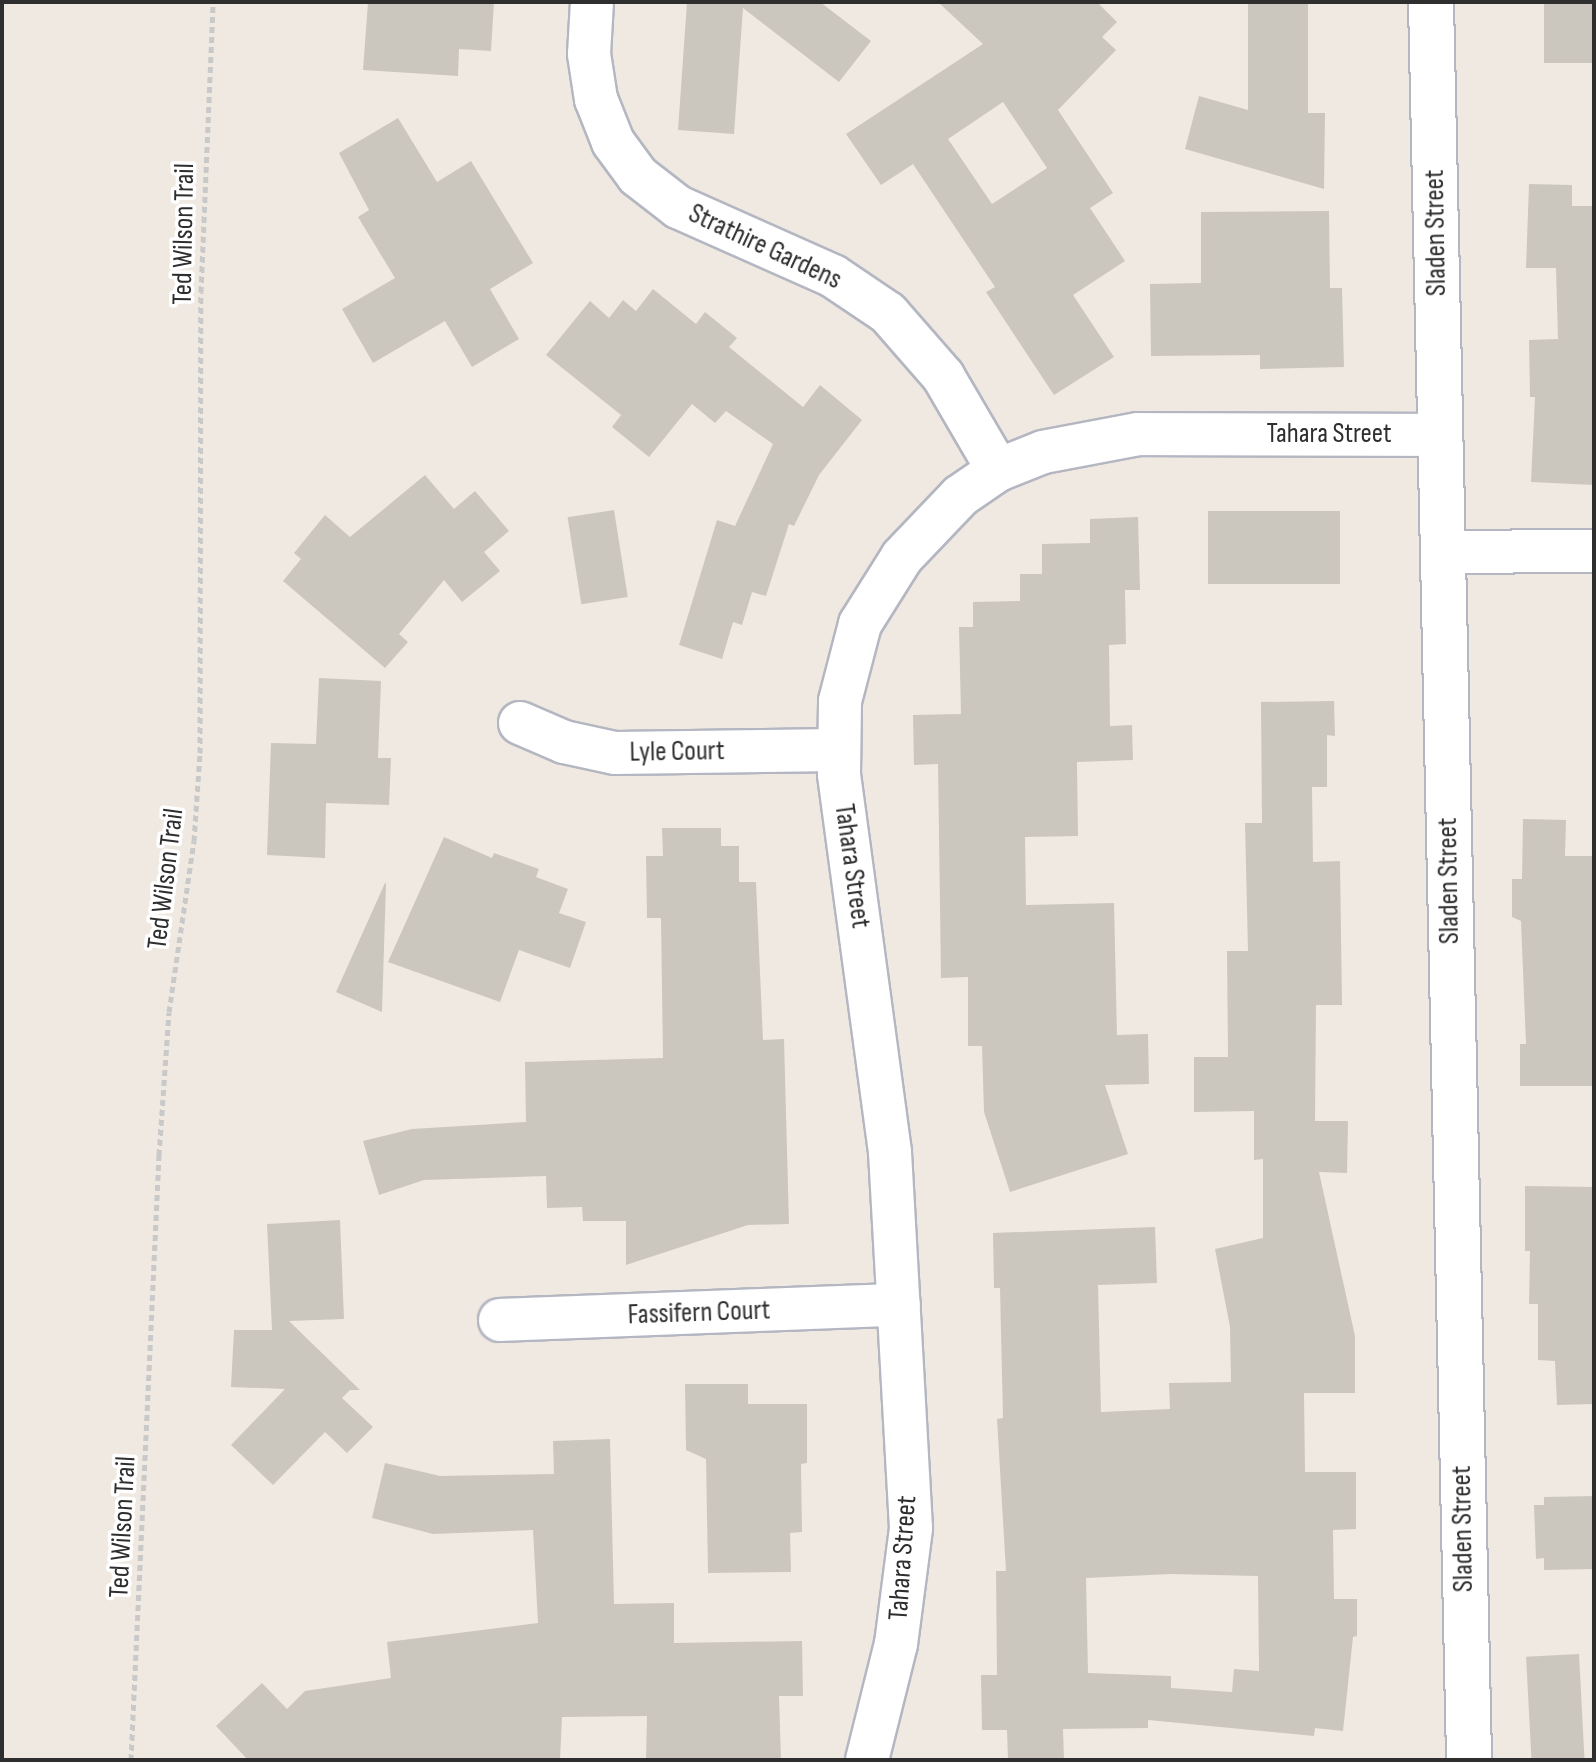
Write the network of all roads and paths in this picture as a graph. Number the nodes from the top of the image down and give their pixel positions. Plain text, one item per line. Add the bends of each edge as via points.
1 (213, 2) edge
2 (592, 2) edge
3 (1431, 2) edge
4 (1439, 435) junction
5 (998, 470) junction
6 (1594, 551) edge
7 (1442, 552) junction
8 (520, 723) dead end
9 (838, 750) junction
10 (899, 1305) junction
11 (500, 1320) dead end
12 (131, 1760) edge
13 (867, 1760) edge
14 (1469, 1760) edge

1 - 12 path, Ted Wilson Trail via 201,292 200,753 194,841 169,1012 159,1155
2 - 5 street, Strathire Gardens via 589,54 596,99 613,142 638,176 678,207 833,276 888,313 943,376
3 - 4 street, Sladen Street
4 - 5 street, Tahara Street via 1114,435 1043,452
4 - 7 street, Sladen Street
5 - 9 street, Tahara Street via 960,496 920,536 874,599 846,665
6 - 7 street
7 - 14 street, Sladen Street
8 - 9 street, Lyle Court via 564,742 615,753
9 - 10 street, Tahara Street via 890,1152
10 - 11 street, Fassifern Court
10 - 13 street, Tahara Street via 911,1528 896,1644

